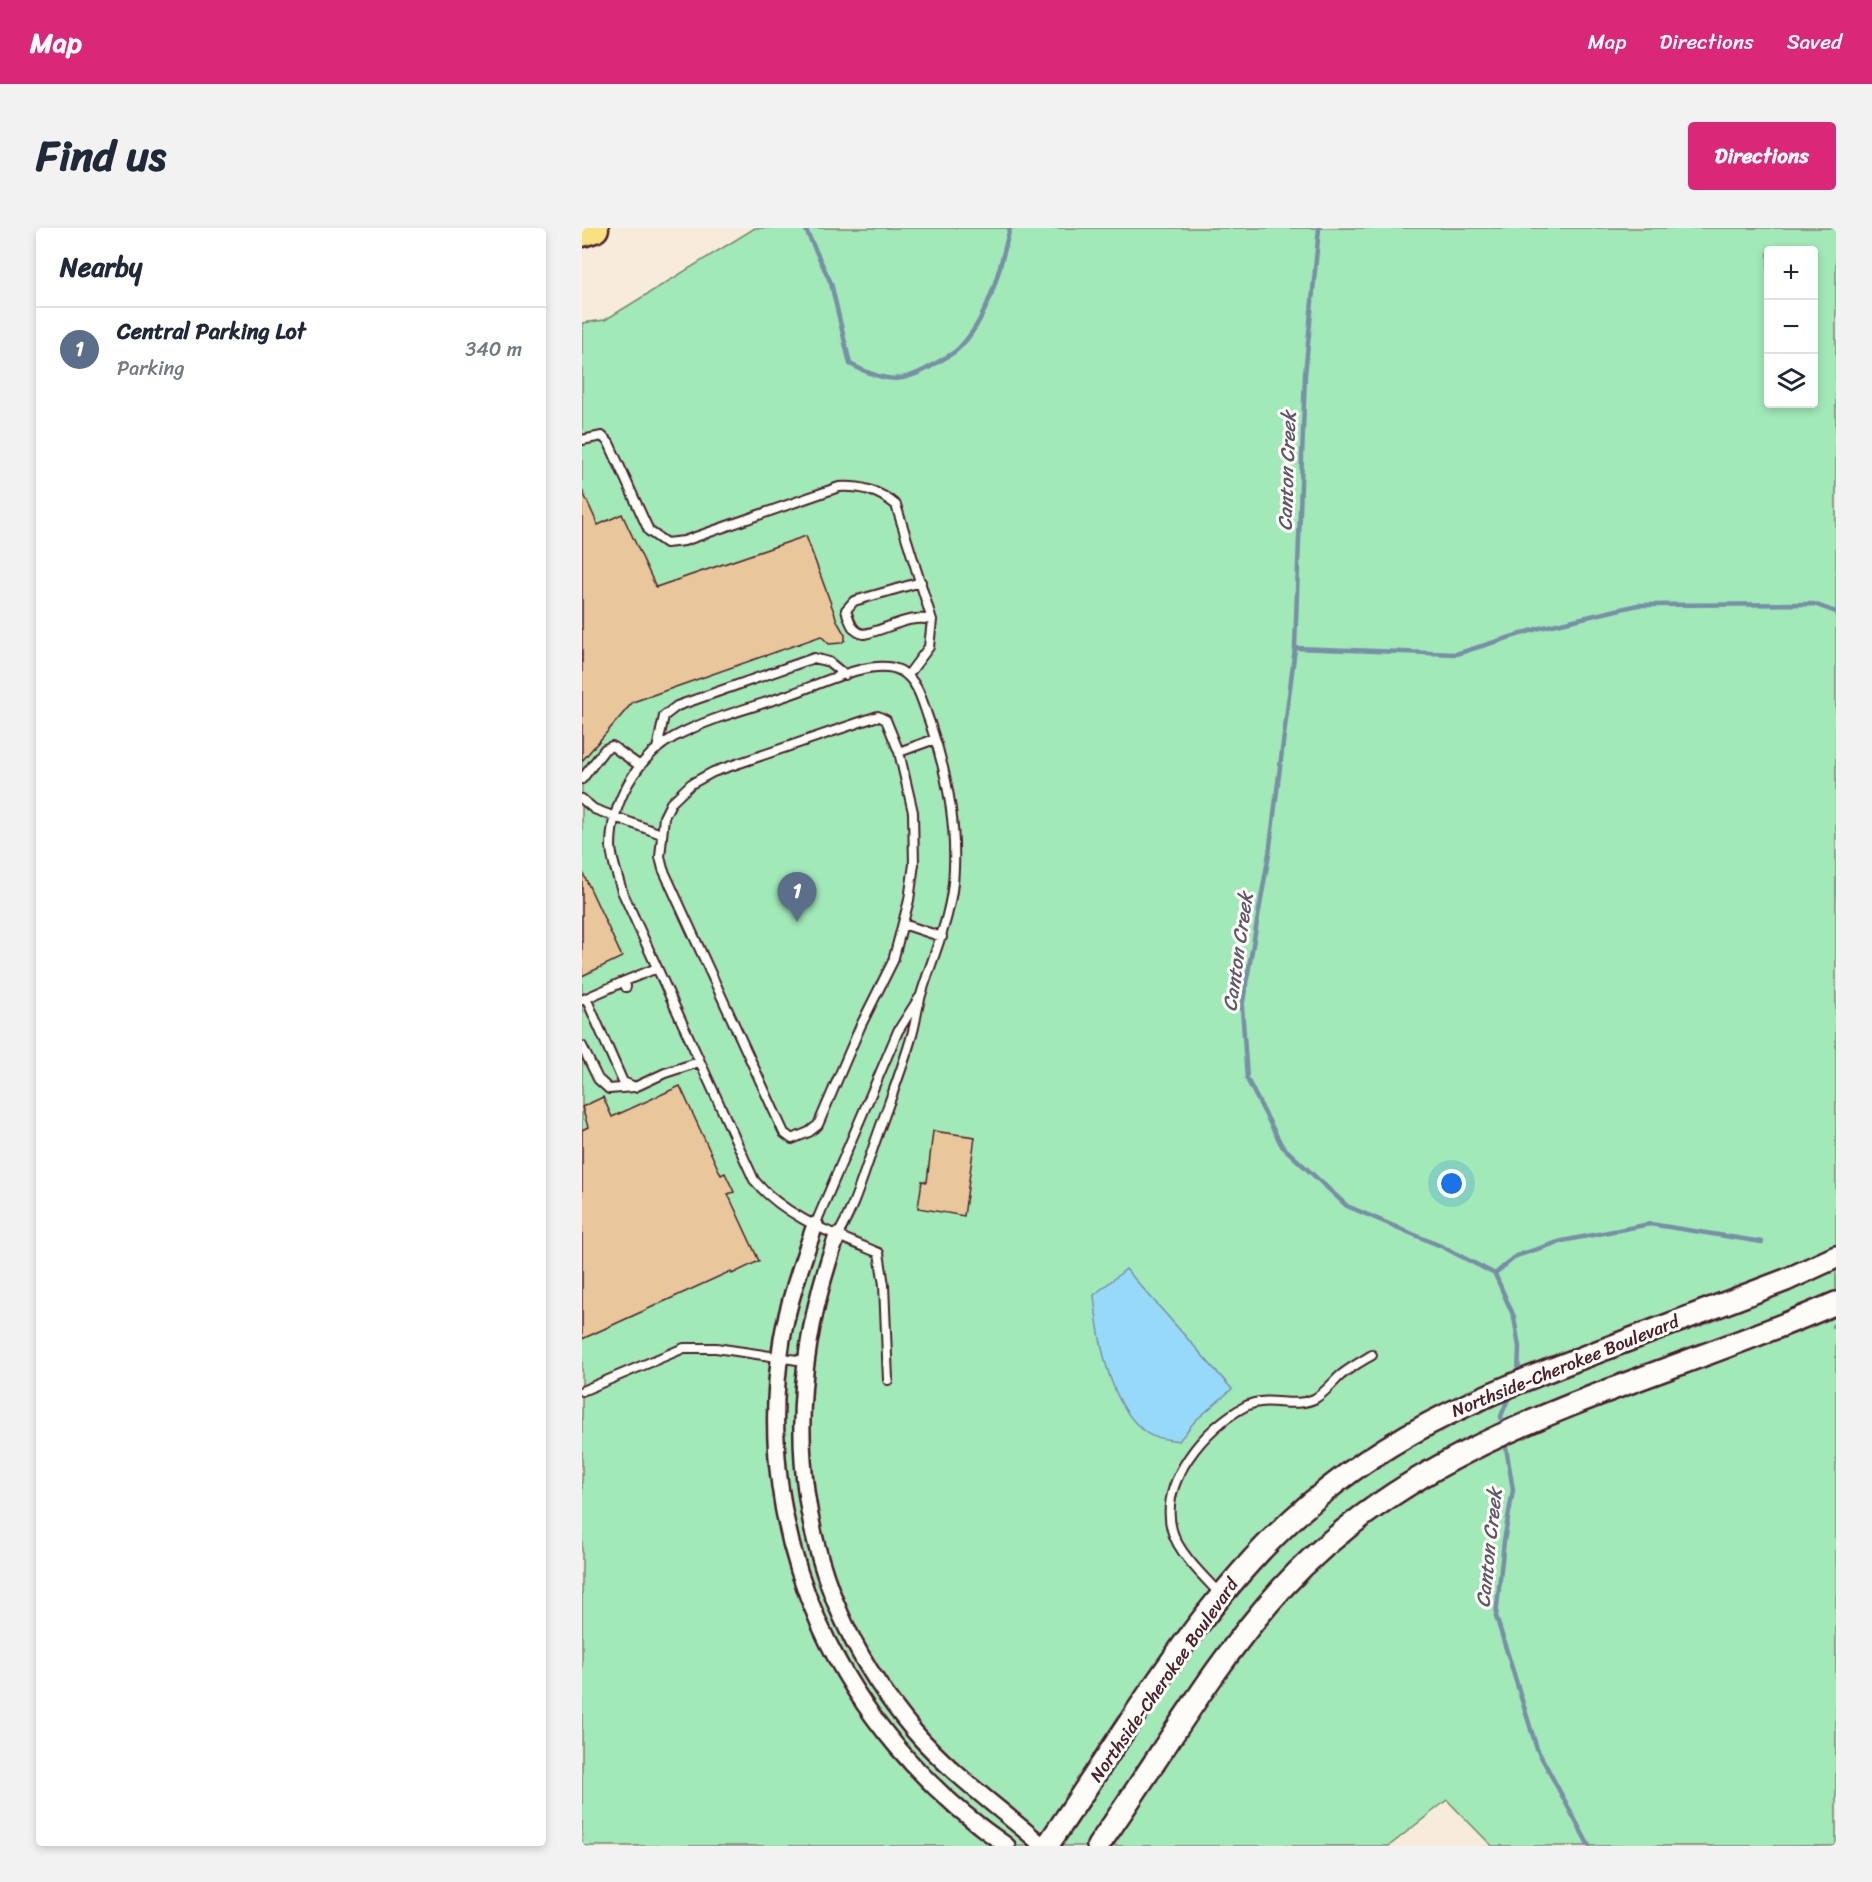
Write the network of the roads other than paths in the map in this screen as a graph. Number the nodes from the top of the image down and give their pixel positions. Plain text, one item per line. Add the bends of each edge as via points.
1 (594, 228) edge
2 (582, 232) edge
3 (582, 440) edge
4 (921, 582) junction
5 (932, 620) junction
6 (845, 675) junction
7 (908, 675) junction
8 (935, 739) junction
9 (657, 749) junction
10 (899, 752) junction
11 (640, 766) junction
12 (582, 778) edge
13 (582, 799) edge
14 (615, 816) junction
15 (661, 834) junction
16 (903, 924) junction
17 (942, 937) junction
18 (657, 968) junction
19 (921, 994) junction
20 (584, 999) edge
21 (582, 1046) edge
22 (699, 1062) junction
23 (636, 1087) junction
24 (814, 1225) junction
25 (837, 1236) junction
26 (1836, 1257) edge
27 (1836, 1304) edge
28 (1372, 1355) dead end
29 (780, 1357) junction
30 (804, 1361) junction
31 (888, 1380) dead end
32 (582, 1390) edge
33 (1221, 1595) junction
34 (1007, 1846) edge
35 (1043, 1846) edge
36 (1047, 1846) edge
37 (1098, 1846) edge

1 - 2 highway
3 - 4 lane via 602,436 609,443 649,531 666,543 684,541 839,487 857,486 884,495 896,505
4 - 5 lane
4 - 5 lane via 854,601 846,610 852,628 864,634 918,618
5 - 7 lane via 929,647
6 - 7 lane via 874,666 899,669
6 - 9 lane via 696,727
6 - 9 lane via 829,662 814,658 677,706 664,716
7 - 8 lane via 918,690
8 - 10 lane
8 - 17 lane via 948,784 954,833 953,885
9 - 11 lane
10 - 15 lane via 881,716 800,742 713,772 691,784 671,803
10 - 16 lane via 914,834 914,864
11 - 12 lane via 612,746 605,749
11 - 14 lane
13 - 14 lane via 594,809
14 - 15 lane
14 - 18 lane via 611,847 615,870
15 - 16 lane via 663,869 784,1133 792,1139 818,1125 893,961
16 - 17 lane
17 - 19 lane
18 - 20 lane
18 - 22 lane
19 - 24 lane via 898,1031
19 - 25 lane via 909,1047 866,1170
20 - 23 lane via 623,1082
21 - 23 lane via 598,1080 609,1089
22 - 23 lane via 664,1072
22 - 24 lane via 754,1180 781,1206
24 - 25 lane
24 - 29 street via 793,1292
25 - 30 street
25 - 31 lane via 879,1253
26 - 33 street, Northside-Cherokee Boulevard via 1786,1280 1490,1393 1406,1435 1299,1513
27 - 37 street via 1496,1436 1421,1475 1378,1503 1337,1536 1264,1610 1225,1660
28 - 33 lane via 1343,1373 1314,1399 1247,1405 1186,1460 1168,1504 1172,1532 1194,1568
29 - 30 lane
29 - 32 lane via 684,1348
29 - 34 street via 776,1433 781,1496 795,1559 817,1621 844,1674 884,1733 948,1800
30 - 35 street via 801,1436 811,1522 828,1583 853,1639 885,1693 930,1748
33 - 36 street, Northside-Cherokee Boulevard

